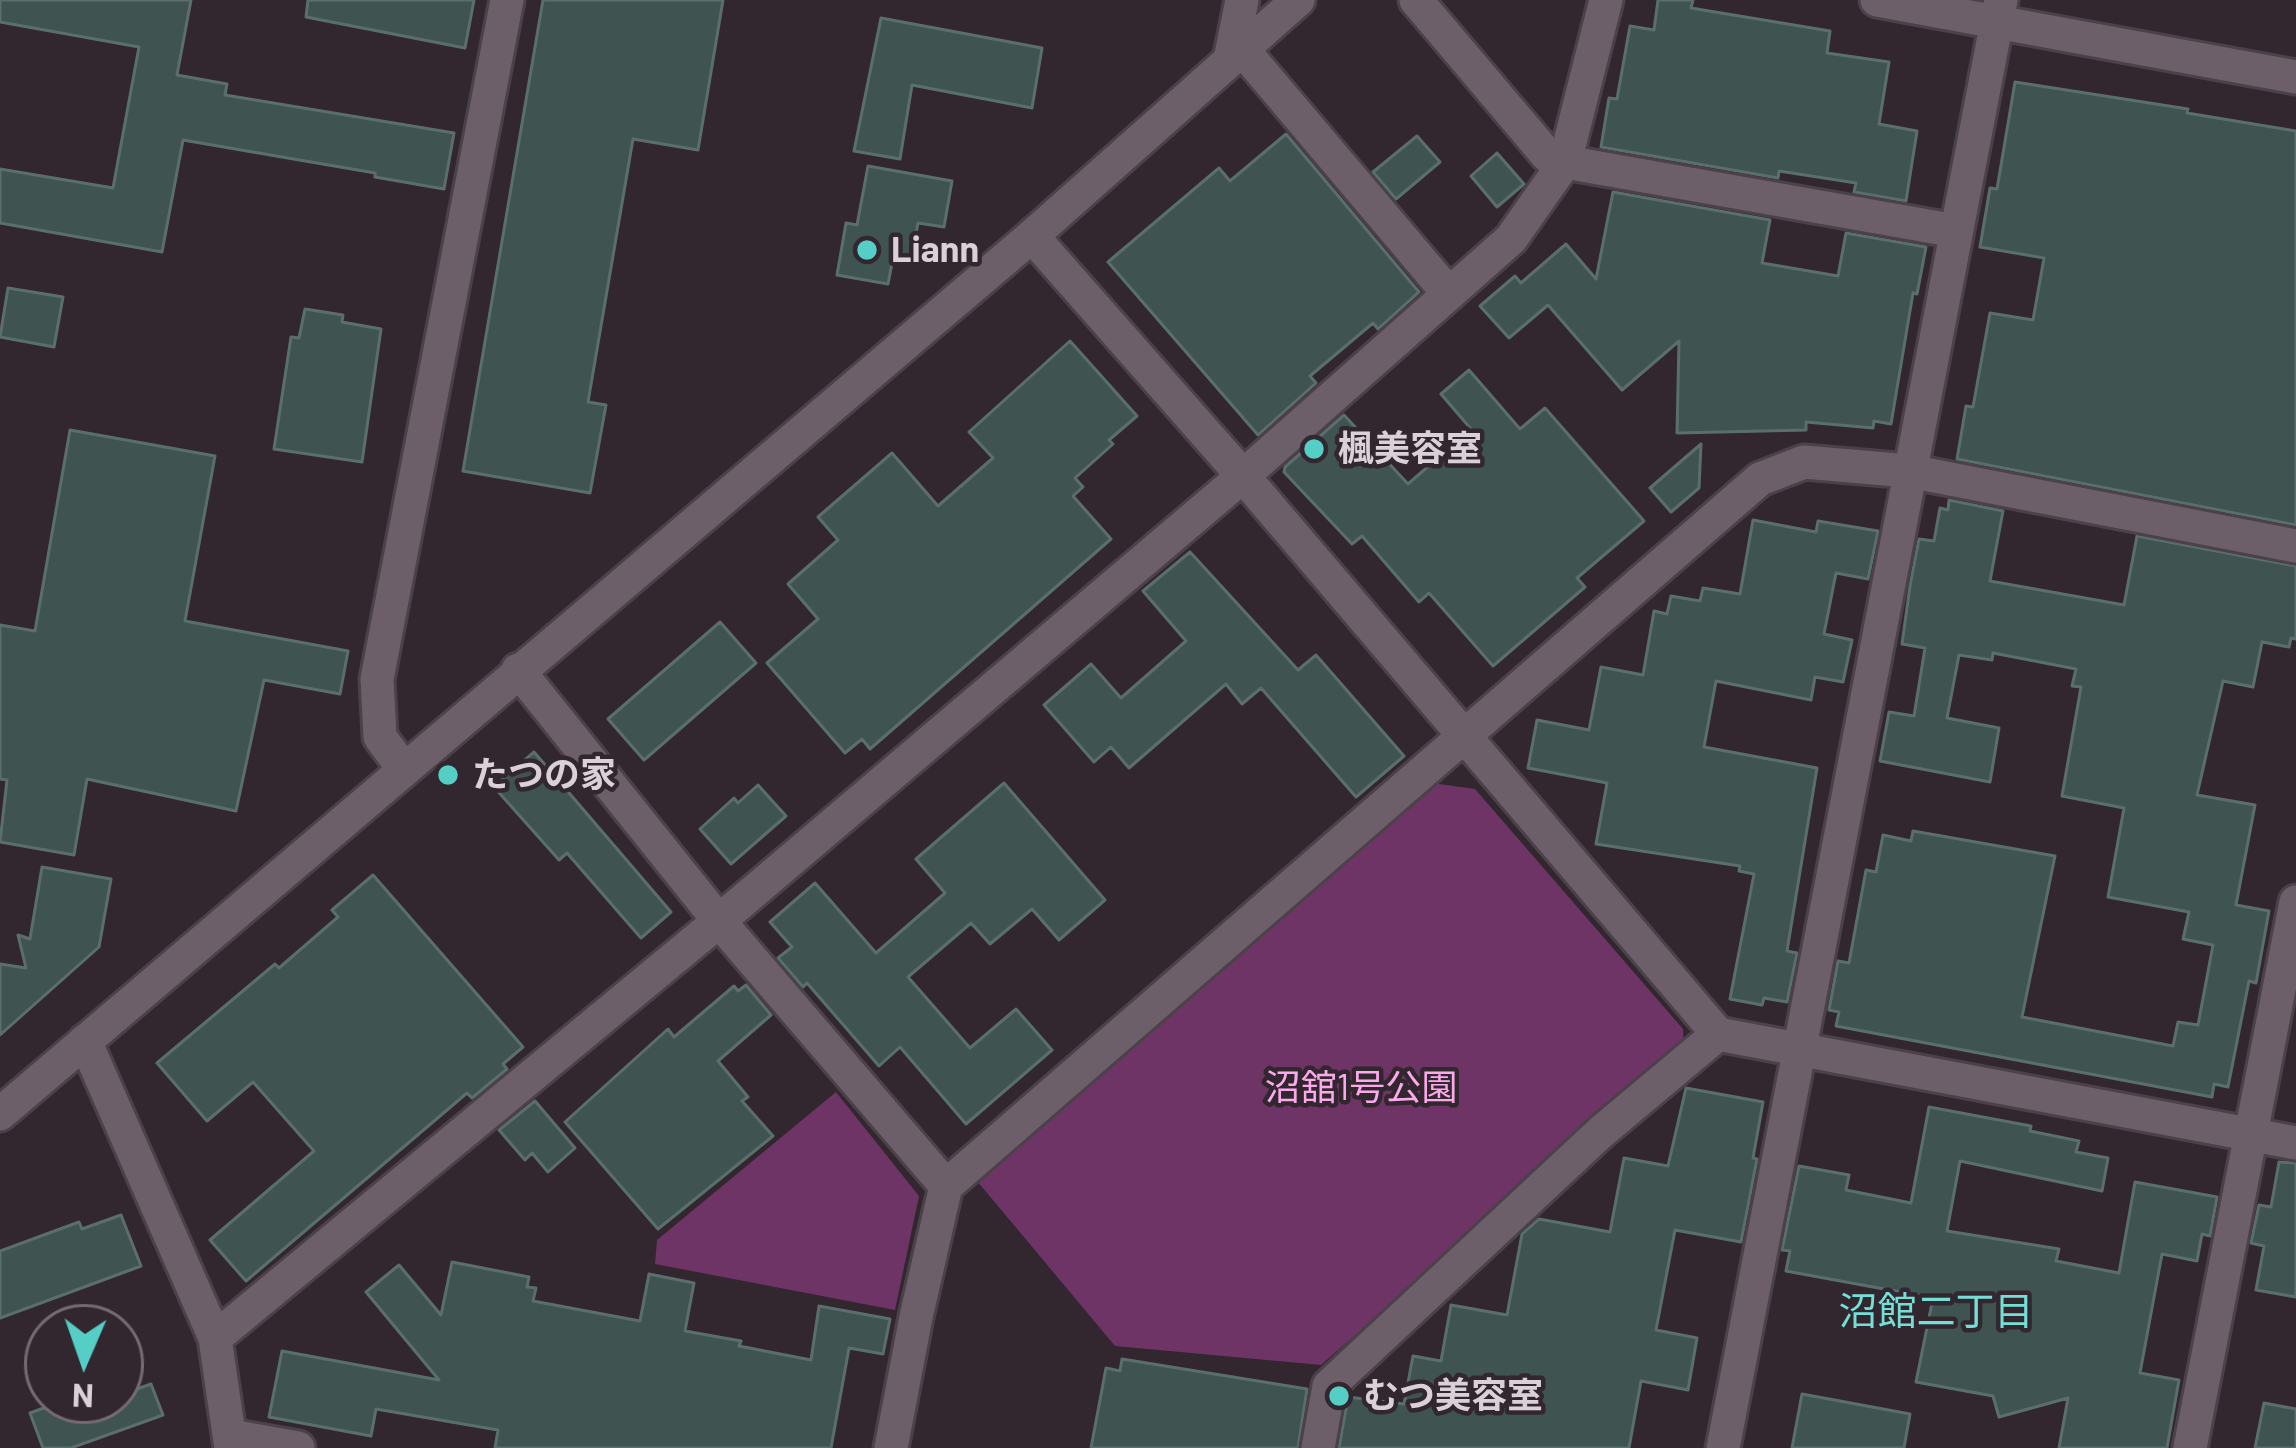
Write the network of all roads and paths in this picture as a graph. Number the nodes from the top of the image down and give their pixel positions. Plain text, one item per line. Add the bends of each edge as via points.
1 (507, 0) edge
2 (1242, 0) edge
3 (1298, 0) edge
4 (1416, 0) edge
5 (1606, 0) edge
6 (1877, 0) edge
7 (1999, 10) edge
8 (1236, 54) junction
9 (2296, 76) edge
10 (1565, 162) junction
11 (1956, 231) junction
12 (1032, 236) junction
13 (1449, 294) junction
14 (1909, 471) junction
15 (1243, 476) junction
16 (2296, 546) edge
17 (518, 670) junction
18 (1462, 735) junction
19 (403, 768) junction
20 (2296, 902) edge
21 (719, 921) junction
22 (1718, 1034) junction
23 (85, 1041) junction
24 (1797, 1048) junction
25 (0, 1114) edge
26 (2250, 1135) junction
27 (2296, 1143) edge
28 (946, 1186) junction
29 (215, 1339) junction
30 (231, 1442) edge
31 (298, 1448) edge
32 (891, 1448) edge
33 (1318, 1448) edge
34 (1724, 1448) edge
35 (2190, 1448) edge

1 - 19 street via 377,679 380,737
2 - 8 street
3 - 8 street
4 - 10 street via 1547,155
5 - 10 street
6 - 7 street
7 - 9 street
7 - 11 street
8 - 12 street
8 - 13 street
10 - 11 street
10 - 13 street via 1511,239
11 - 14 street
12 - 15 street
12 - 17 street
13 - 15 street
14 - 16 street
14 - 18 street via 1804,461 1760,479
14 - 24 street
15 - 18 street
15 - 21 street
17 - 19 street
17 - 21 street
18 - 22 street
18 - 28 street
19 - 23 street
20 - 26 street
21 - 28 street
21 - 29 street
22 - 24 street
22 - 33 street via 1329,1386
23 - 25 street
23 - 29 street
24 - 26 street
24 - 34 street
26 - 27 street
26 - 35 street
28 - 32 street
29 - 30 street
30 - 31 street

